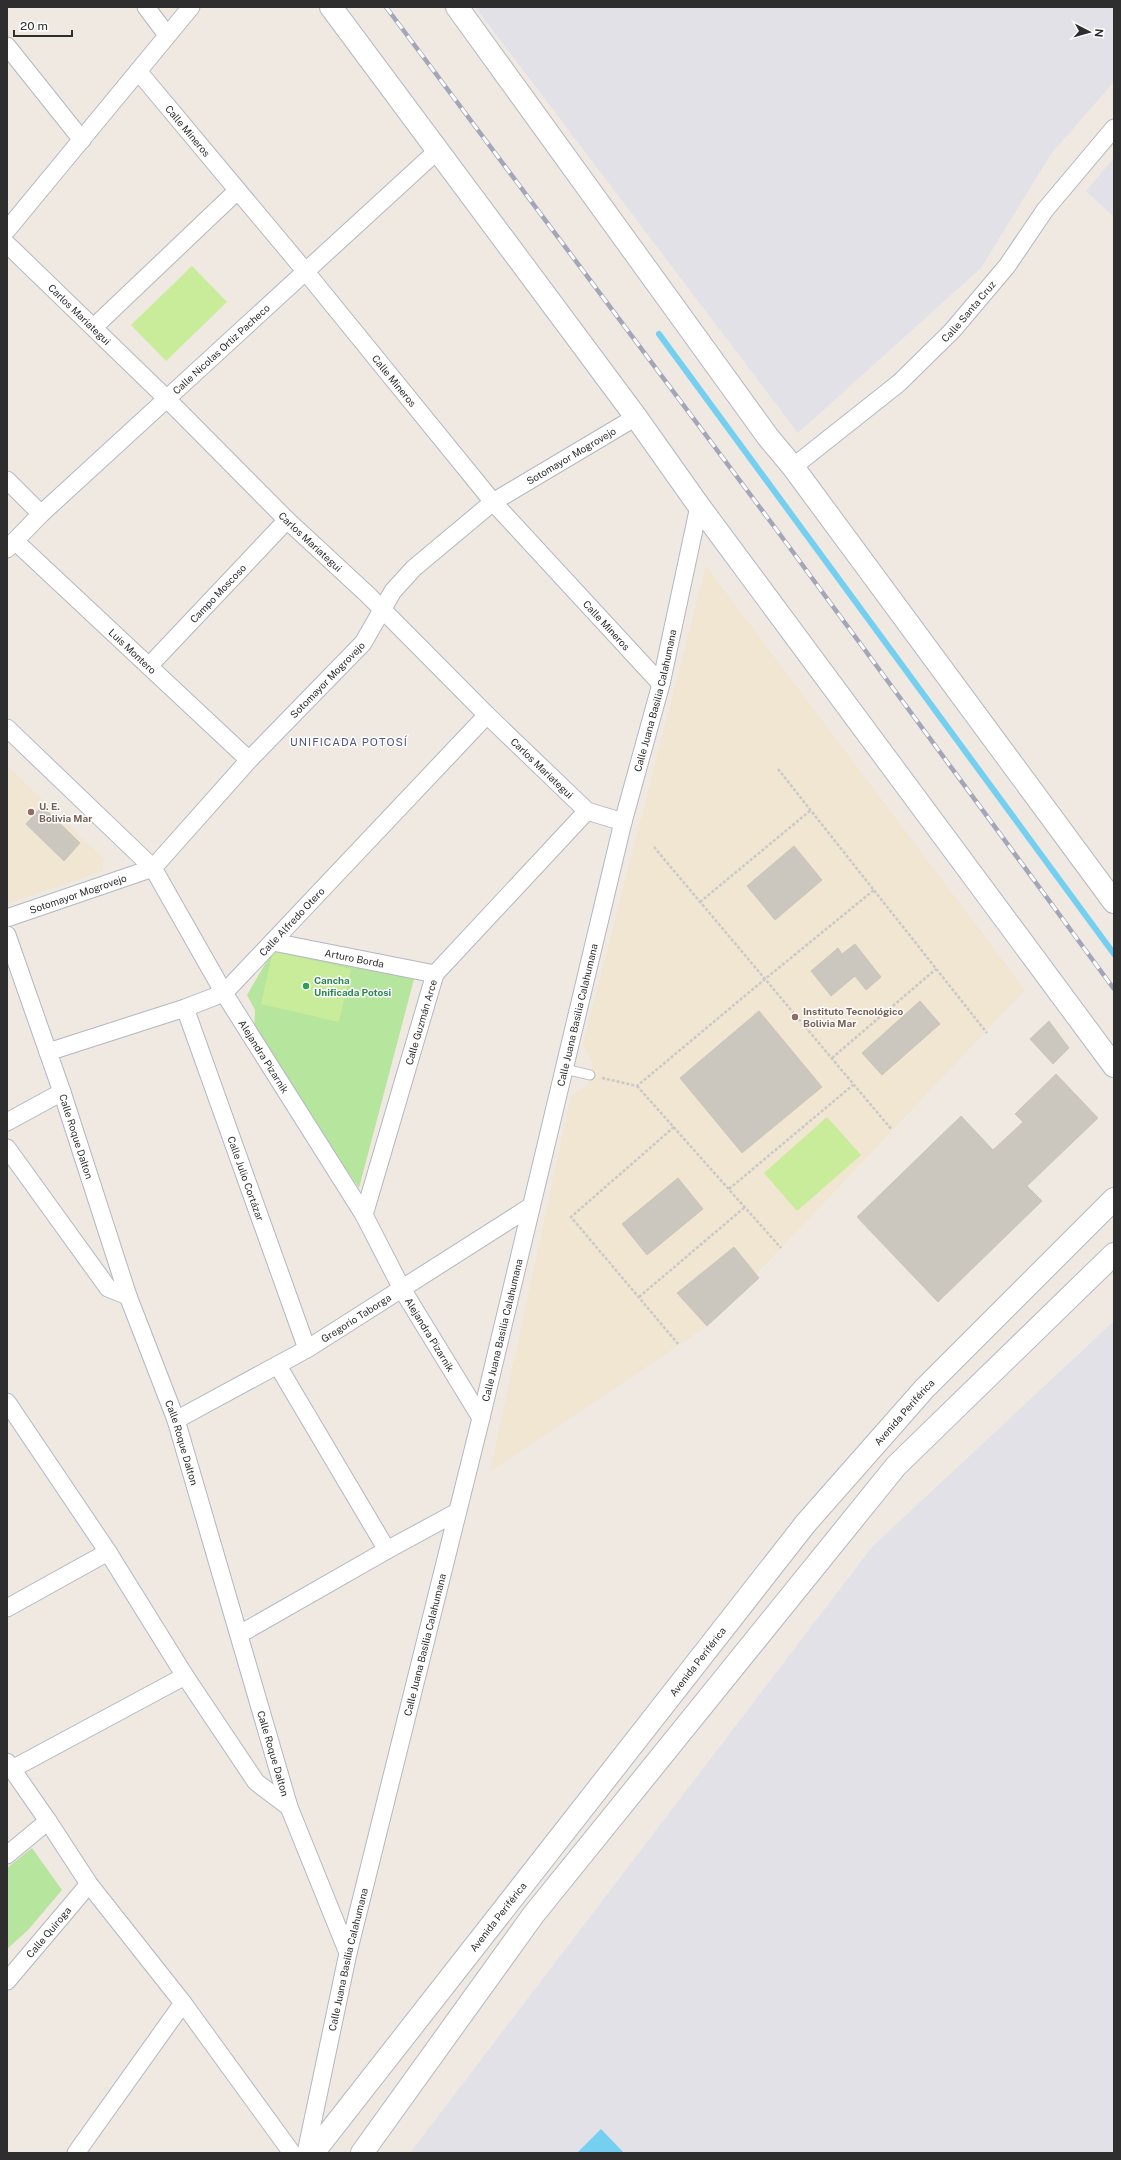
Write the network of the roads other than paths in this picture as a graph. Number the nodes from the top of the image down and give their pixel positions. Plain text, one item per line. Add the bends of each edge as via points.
1 (146, 7) edge
2 (191, 7) edge
3 (331, 7) edge
4 (457, 7) edge
5 (167, 35) junction
6 (7, 46) edge
7 (138, 71) junction
8 (1114, 128) edge
9 (82, 140) junction
10 (438, 150) junction
11 (237, 191) junction
12 (7, 230) edge
13 (7, 244) edge
14 (306, 272) junction
15 (94, 327) junction
16 (166, 398) junction
17 (636, 417) junction
18 (793, 467) junction
19 (7, 480) edge
20 (493, 502) junction
21 (699, 506) junction
22 (41, 514) junction
23 (287, 520) junction
24 (11, 545) edge
25 (383, 610) junction
26 (149, 666) junction
27 (660, 684) junction
28 (487, 715) junction
29 (7, 728) edge
30 (249, 760) junction
31 (587, 811) junction
32 (623, 822) junction
33 (153, 868) junction
34 (1114, 902) edge
35 (7, 918) edge
36 (7, 935) edge
37 (273, 942) junction
38 (435, 974) junction
39 (224, 993) junction
40 (185, 1008) junction
41 (48, 1052) junction
42 (1114, 1066) edge
43 (565, 1069) junction
44 (590, 1075) road end
45 (62, 1092) junction
46 (7, 1122) edge
47 (7, 1148) edge
48 (1114, 1199) edge
49 (530, 1207) junction
50 (364, 1215) junction
51 (1114, 1254) edge
52 (402, 1289) junction
53 (128, 1296) junction
54 (307, 1349) junction
55 (278, 1366) junction
56 (7, 1402) edge
57 (481, 1418) junction
58 (176, 1420) junction
59 (457, 1512) junction
60 (387, 1550) junction
61 (108, 1552) junction
62 (7, 1608) edge
63 (240, 1634) junction
64 (185, 1676) junction
65 (10, 1766) edge
66 (288, 1807) junction
67 (48, 1821) junction
68 (7, 1855) edge
69 (89, 1884) junction
70 (348, 1953) junction
71 (7, 1981) edge
72 (183, 2003) junction
73 (76, 2153) edge
74 (292, 2153) edge
75 (306, 2153) edge
76 (313, 2153) edge
77 (362, 2153) edge

1 - 5 street
2 - 5 street
3 - 10 street
4 - 18 street
5 - 7 street
6 - 9 street
7 - 9 street
7 - 11 street, Calle Mineros
8 - 18 street, Calle Santa Cruz via 1045,210 1007,266 952,331 899,383
9 - 12 street
10 - 14 street, Calle Nicolas Ortiz Pacheco
10 - 17 street
11 - 14 street, Calle Mineros
11 - 15 street
13 - 15 street, Carlos Mariategui
14 - 16 street, Calle Nicolas Ortiz Pacheco
14 - 20 street, Calle Mineros
15 - 16 street, Carlos Mariategui
16 - 22 street, Calle Nicolas Ortiz Pacheco
16 - 23 street, Carlos Mariategui
17 - 20 street, Sotomayor Mogrovejo
17 - 21 street
18 - 34 street
19 - 22 street
20 - 25 street, Sotomayor Mogrovejo via 414,568 393,591
20 - 27 street, Calle Mineros
21 - 27 street, Calle Juana Basilia Calahumana
21 - 42 street
22 - 24 street, Calle Nicolas Ortiz Pacheco
23 - 25 street, Carlos Mariategui
23 - 26 street, Campo Moscoso
24 - 26 street, Luis Montero
25 - 28 street, Carlos Mariategui
25 - 30 street, Sotomayor Mogrovejo via 363,642
26 - 30 street, Luis Montero
27 - 32 street, Calle Juana Basilia Calahumana
28 - 31 street, Carlos Mariategui
28 - 37 street, Calle Alfredo Otero
29 - 33 street, Alejandra Pizarnik
30 - 33 street, Sotomayor Mogrovejo
31 - 32 street, Carlos Mariategui
31 - 38 street, Calle Guzmán Arce
32 - 43 street, Calle Juana Basilia Calahumana
33 - 35 street, Sotomayor Mogrovejo
33 - 39 street, Alejandra Pizarnik
36 - 41 street, Calle Roque Dalton
37 - 38 street, Arturo Borda
37 - 39 street, Calle Alfredo Otero
38 - 50 street, Calle Guzmán Arce
39 - 40 street, Calle Alfredo Otero
39 - 50 street, Alejandra Pizarnik
40 - 41 street, Calle Alfredo Otero
40 - 54 street, Calle Julio Cortázar
41 - 45 street, Calle Roque Dalton
43 - 44 lane
43 - 49 street, Calle Juana Basilia Calahumana
45 - 46 street
45 - 53 street, Calle Roque Dalton
47 - 53 street via 108,1288
48 - 76 street, Avenida Periférica via 925,1388 806,1523
49 - 52 street, Gregorio Taborga
49 - 57 street, Calle Juana Basilia Calahumana
50 - 52 street, Alejandra Pizarnik
51 - 77 street via 896,1466 534,1914
52 - 54 street, Gregorio Taborga
52 - 57 street, Alejandra Pizarnik
53 - 58 street, Calle Roque Dalton
54 - 55 street, Gregorio Taborga
55 - 58 street, Gregorio Taborga
55 - 60 street
56 - 61 street
57 - 59 street, Calle Juana Basilia Calahumana
58 - 63 street, Calle Roque Dalton
59 - 60 street
59 - 70 street, Calle Juana Basilia Calahumana
60 - 63 street
61 - 62 street
61 - 64 street
63 - 66 street, Calle Roque Dalton
64 - 65 street
64 - 66 street via 256,1782
65 - 67 street
66 - 70 street, Calle Roque Dalton
67 - 68 street
67 - 69 street
69 - 71 street, Calle Quiroga
69 - 72 street
70 - 75 street, Calle Juana Basilia Calahumana
72 - 73 street
72 - 74 street

